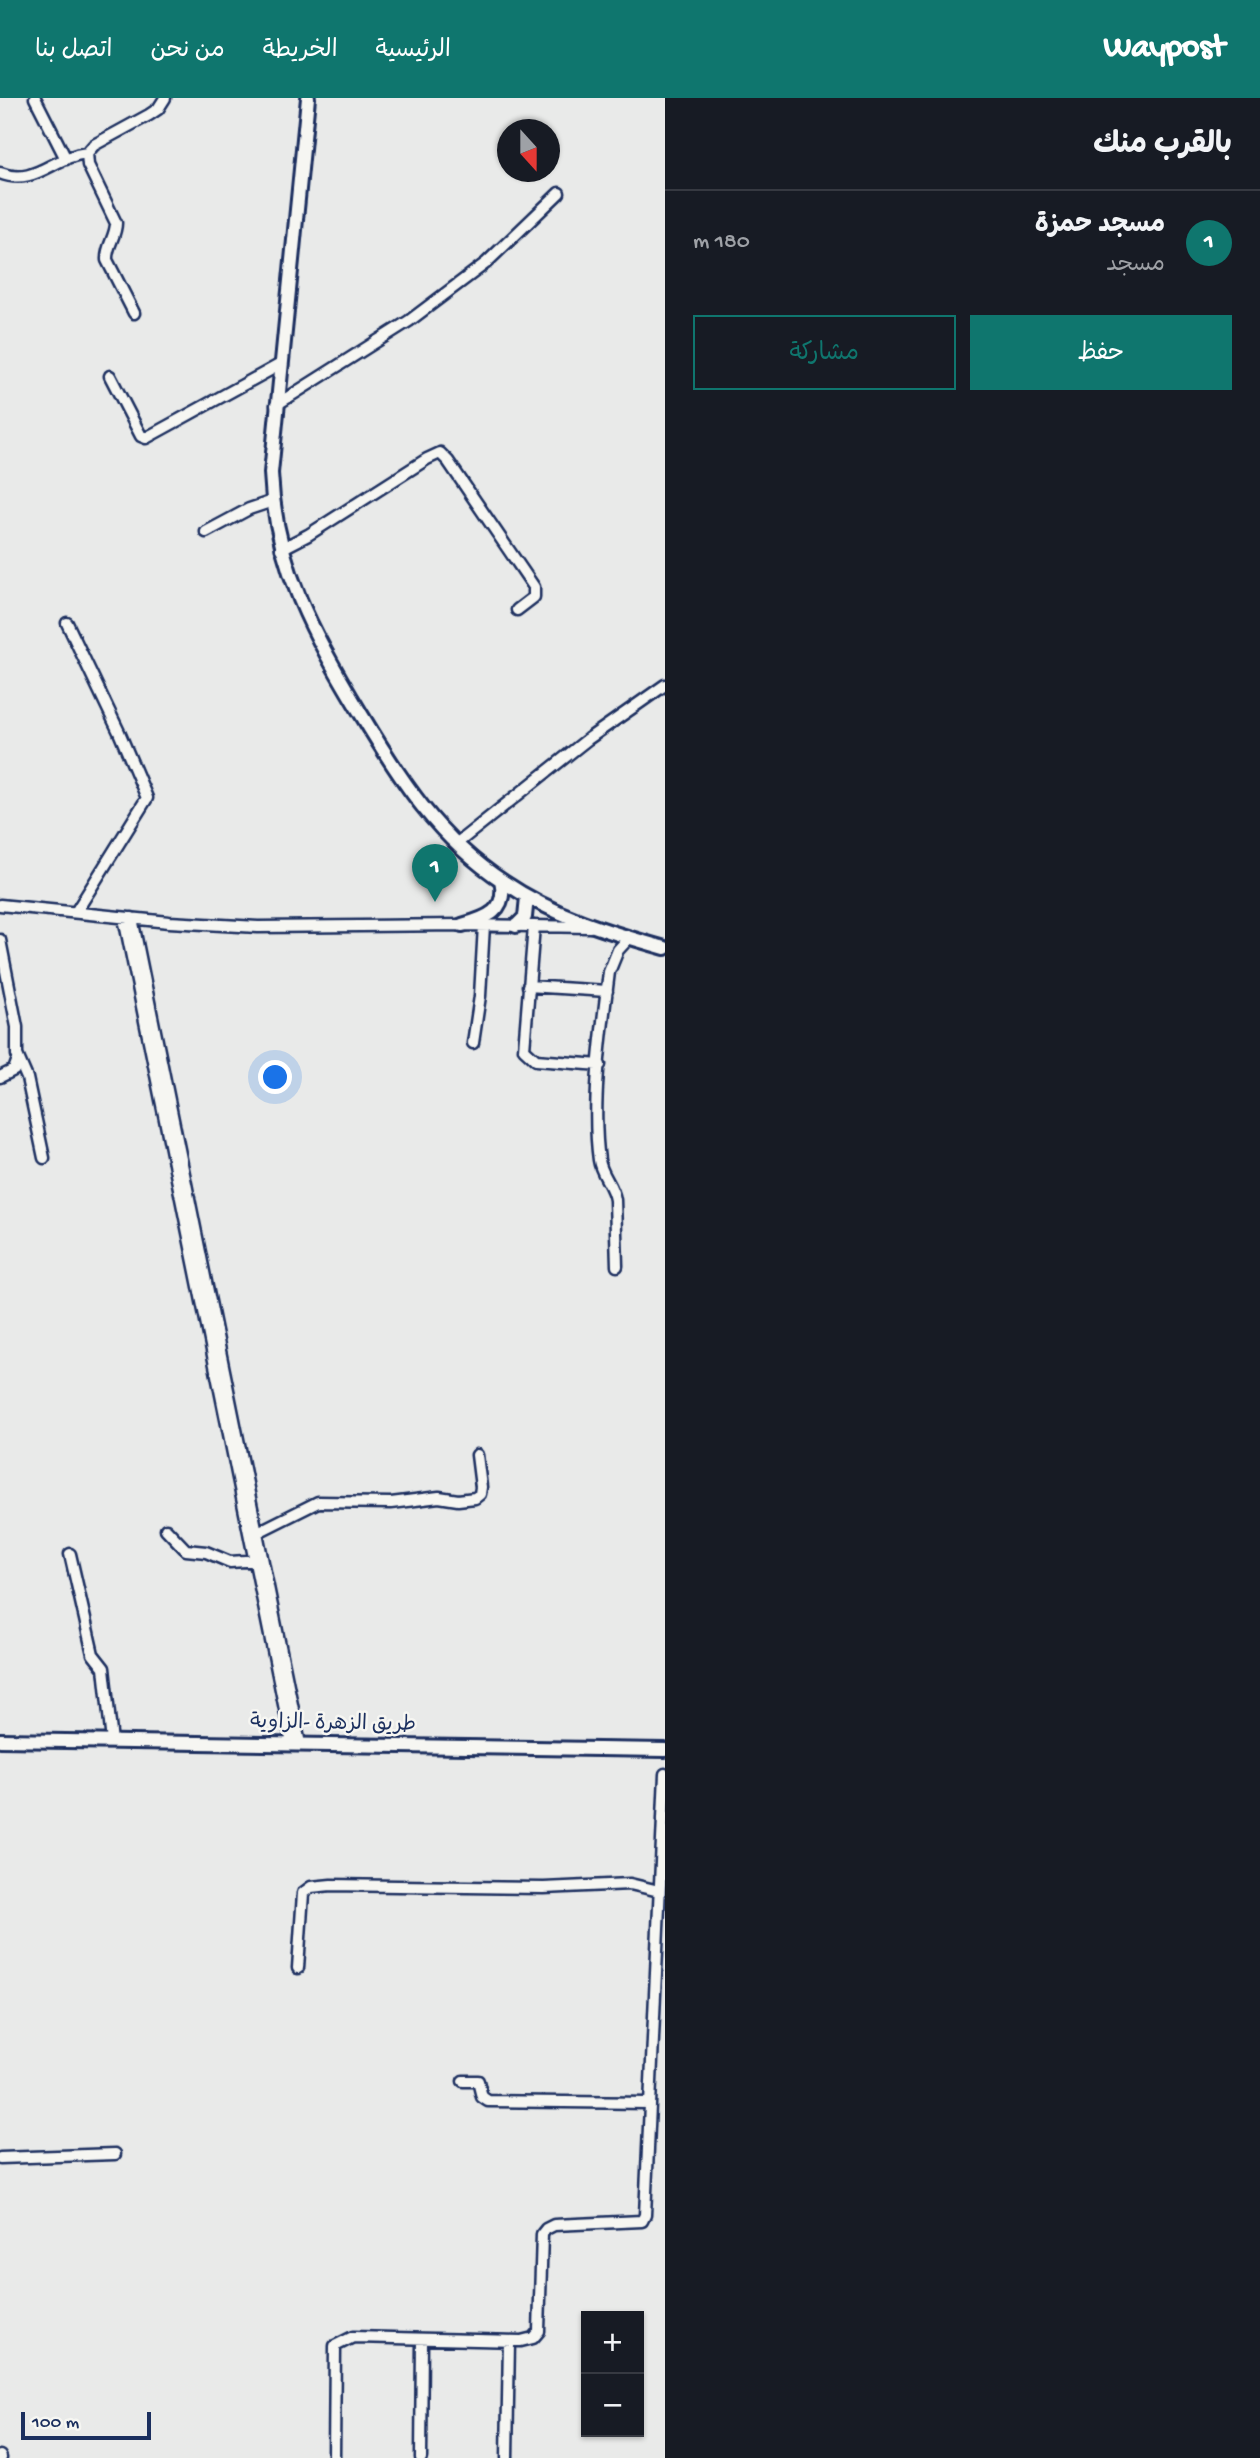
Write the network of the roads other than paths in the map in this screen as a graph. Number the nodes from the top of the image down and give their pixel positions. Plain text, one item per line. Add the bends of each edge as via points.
1 (35, 98) edge
2 (165, 98) edge
3 (308, 98) edge
4 (87, 153) junction
5 (66, 159) junction
6 (0, 173) edge
7 (559, 193) dead end
8 (134, 313) dead end
9 (281, 363) junction
10 (110, 376) dead end
11 (276, 405) junction
12 (273, 501) junction
13 (205, 532) dead end
14 (281, 549) junction
15 (517, 610) dead end
16 (67, 623) dead end
17 (665, 685) edge
18 (456, 844) junction
19 (501, 880) junction
20 (527, 897) junction
21 (0, 905) edge
22 (76, 912) junction
23 (493, 912) junction
24 (128, 918) junction
25 (462, 925) junction
26 (484, 925) junction
27 (516, 926) junction
28 (534, 926) junction
29 (592, 927) junction
30 (629, 938) junction
31 (0, 940) edge
32 (665, 948) edge
33 (528, 986) junction
34 (607, 991) junction
35 (473, 1043) dead end
36 (18, 1059) junction
37 (600, 1065) junction
38 (0, 1077) edge
39 (44, 1158) dead end
40 (617, 1266) dead end
41 (477, 1455) dead end
42 (166, 1529) dead end
43 (256, 1533) junction
44 (70, 1554) dead end
45 (258, 1560) junction
46 (0, 1740) edge
47 (112, 1742) junction
48 (296, 1744) junction
49 (665, 1750) edge
50 (665, 1774) edge
51 (659, 1891) junction
52 (298, 1968) dead end
53 (463, 2081) dead end
54 (649, 2103) junction
55 (116, 2154) dead end
56 (0, 2158) edge
57 (422, 2340) junction
58 (509, 2341) junction
59 (334, 2458) edge
60 (421, 2458) edge
61 (508, 2458) edge

1 - 5 street
2 - 4 street via 158,109
3 - 9 main road
4 - 5 street
4 - 8 street via 88,165 116,223 107,260
5 - 6 street via 26,177
7 - 11 street via 486,263 420,313
9 - 10 street via 146,439
9 - 11 main road
11 - 12 main road
12 - 13 street
12 - 14 main road
14 - 15 street via 440,453 534,587 534,597
14 - 18 main road via 310,626 344,685 409,791
16 - 22 street via 147,798
17 - 18 street
18 - 19 main road
19 - 20 main road
19 - 23 main road via 502,898
20 - 23 main road
20 - 27 main road via 528,910
20 - 29 main road
21 - 22 street
22 - 24 street
23 - 25 main road
24 - 25 street via 302,928
24 - 43 street
24 - 45 street
25 - 26 street
26 - 27 street
26 - 35 street
27 - 28 street
28 - 29 street
28 - 33 street
29 - 30 main road
30 - 32 main road
30 - 34 street via 611,964
31 - 36 street via 17,1027
33 - 34 street
33 - 37 street via 523,1044 527,1054 541,1060
34 - 37 street
36 - 38 street via 14,1070
36 - 39 street via 27,1078
37 - 40 street via 596,1129 601,1167 615,1200
41 - 43 street via 481,1487 475,1498 318,1502
42 - 45 street via 186,1550 230,1562
43 - 45 street
44 - 47 street via 93,1654 103,1668
45 - 48 street
46 - 47 main road, طريق الزهرة -الزاوية
47 - 48 main road, طريق الزهرة -الزاوية
48 - 49 main road, طريق الزهرة -الزاوية
50 - 51 street
51 - 52 street via 630,1884 311,1886 303,1893
51 - 54 street
53 - 54 street via 478,2081 482,2097 488,2101
54 - 58 street via 642,2221 546,2229 542,2234 539,2331 533,2338
55 - 56 street
57 - 58 street
57 - 59 street via 353,2337 335,2346
57 - 60 street
58 - 61 street

